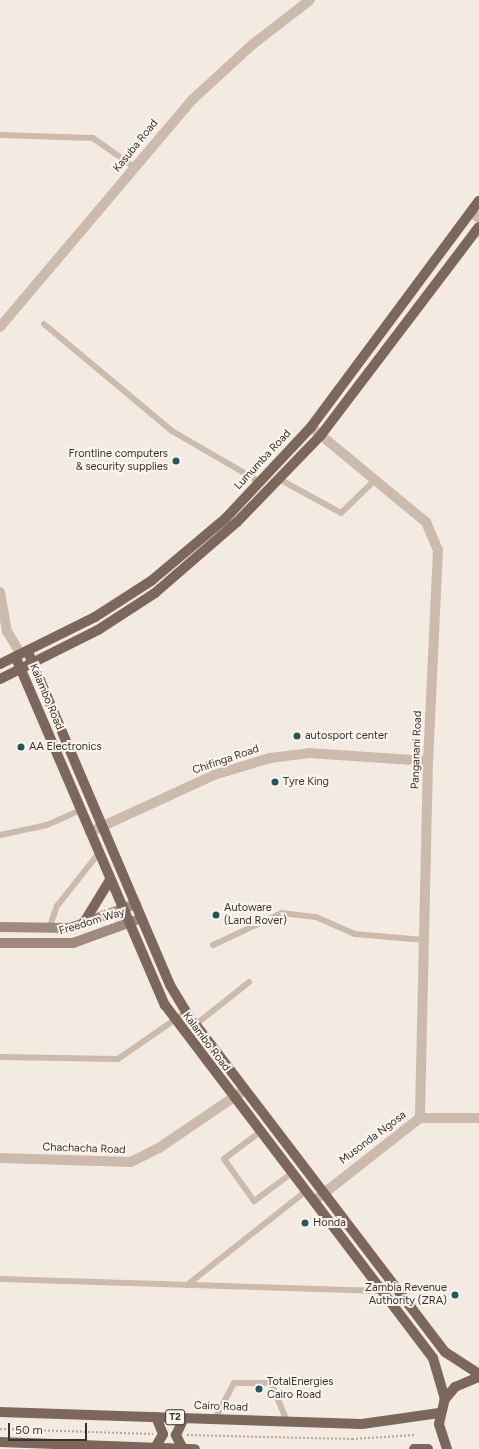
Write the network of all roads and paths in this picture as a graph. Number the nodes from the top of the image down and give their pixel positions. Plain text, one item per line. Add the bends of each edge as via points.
1 (310, 0) edge
2 (0, 135) edge
3 (134, 167) junction
4 (479, 201) edge
5 (475, 215) edge
6 (479, 227) edge
7 (44, 324) dead end
8 (0, 327) edge
9 (310, 427) junction
10 (321, 435) junction
11 (279, 479) junction
12 (376, 479) junction
13 (260, 482) junction
14 (0, 592) edge
15 (21, 653) junction
16 (0, 664) edge
17 (34, 664) junction
18 (22, 670) junction
19 (0, 679) edge
20 (428, 761) junction
21 (81, 810) junction
22 (103, 826) junction
23 (90, 832) junction
24 (0, 835) edge
25 (98, 853) junction
26 (110, 880) junction
27 (136, 904) junction
28 (122, 909) junction
29 (142, 918) junction
30 (83, 924) junction
31 (128, 924) junction
32 (0, 927) edge
33 (49, 929) junction
34 (424, 940) junction
35 (0, 943) edge
36 (213, 945) dead end
37 (249, 982) dead end
38 (186, 1012) junction
39 (174, 1020) junction
40 (195, 1025) junction
41 (0, 1057) edge
42 (243, 1091) junction
43 (233, 1098) junction
44 (420, 1118) junction
45 (479, 1118) edge
46 (260, 1132) junction
47 (0, 1158) edge
48 (292, 1173) junction
49 (306, 1191) junction
50 (322, 1193) junction
51 (314, 1201) junction
52 (0, 1279) edge
53 (187, 1285) junction
54 (382, 1291) junction
55 (479, 1376) edge
56 (445, 1399) junction
57 (0, 1412) edge
58 (440, 1413) junction
59 (156, 1417) junction
60 (184, 1418) junction
61 (215, 1419) junction
62 (287, 1421) junction
63 (0, 1429) edge
64 (163, 1434) junction
65 (176, 1435) junction
66 (415, 1435) dead end
67 (0, 1442) edge
68 (23, 1446) edge
69 (78, 1447) edge
70 (155, 1448) junction
71 (183, 1449) edge
72 (195, 1449) edge
73 (414, 1449) edge
74 (428, 1449) edge
75 (447, 1449) edge

1 - 3 street, Kasuba Road via 220,72
2 - 3 lane via 93,138
3 - 8 street, Kasuba Road
4 - 5 main road, Lumumba Road
5 - 9 main road, Lumumba Road
6 - 10 main road
7 - 13 lane via 172,432
9 - 10 street, Panganani Road
9 - 13 main road, Lumumba Road
10 - 11 main road
10 - 12 street, Panganani Road
11 - 12 lane via 341,513
11 - 17 main road via 237,522 155,593
12 - 20 street, Panganani Road via 426,522 438,550
13 - 15 main road, Lumumba Road via 225,518 151,581 95,617
14 - 15 street via 7,631
15 - 16 main road, Lumumba Road
15 - 17 main road, Kalambo Road
15 - 18 main road, Kalambo Road
17 - 18 main road
17 - 22 main road, Kalambo Road
18 - 19 main road
18 - 21 main road, Kalambo Road
20 - 22 street, Chifinga Road via 308,753 270,758 214,775
20 - 34 street, Panganani Road
21 - 23 main road, Kalambo Road
21 - 24 lane via 47,825
22 - 23 street, Chifinga Road
22 - 27 main road, Kalambo Road
23 - 25 main road, Kalambo Road
25 - 26 main road, Kalambo Road
25 - 33 lane via 57,906
26 - 28 main road, Kalambo Road
26 - 30 main road
27 - 28 main road, Freedom Way
27 - 29 main road, Kalambo Road
28 - 30 main road, Freedom Way
28 - 31 main road, Kalambo Road
29 - 31 main road, Freedom Way
29 - 38 main road, Kalambo Road
30 - 33 main road, Freedom Way
31 - 35 main road, Freedom Way via 59,946
31 - 39 main road, Kalambo Road via 156,989
32 - 33 main road, Freedom Way
34 - 36 lane via 355,934 316,916 282,913
34 - 44 street, Panganani Road
37 - 40 lane
38 - 39 lane
38 - 40 main road, Kalambo Road
39 - 41 lane via 118,1060
39 - 43 main road, Kalambo Road
40 - 42 main road, Kalambo Road
42 - 43 street, Chachacha Road
42 - 50 main road, Kalambo Road
43 - 46 main road, Kalambo Road
43 - 47 street, Chachacha Road via 150,1154 131,1162
44 - 45 street, Musonda Ngosa
44 - 50 street, Musonda Ngosa
46 - 48 main road, Kalambo Road
46 - 48 lane via 224,1159 254,1202
48 - 49 main road, Kalambo Road
49 - 51 main road, Kalambo Road
49 - 53 lane
50 - 51 street, Musonda Ngosa
50 - 55 main road, Kalambo Road via 445,1352
51 - 54 main road, Kalambo Road
52 - 53 lane
53 - 54 lane
54 - 56 main road, Kalambo Road via 433,1358
55 - 56 main road via 455,1387
56 - 58 main road
57 - 59 main road, Cairo Road / T2
58 - 62 main road, Cairo Road / T2 via 362,1424
58 - 75 main road via 440,1434
59 - 60 main road, Cairo Road / T2
59 - 64 main road
60 - 61 main road, Cairo Road / T2
60 - 65 main road
61 - 62 main road, Cairo Road / T2
61 - 62 lane via 234,1383 271,1383
63 - 64 path
64 - 70 main road
65 - 66 path via 352,1439
65 - 71 main road
67 - 68 main road
68 - 69 main road
69 - 70 main road
70 - 71 main road
71 - 72 main road
73 - 74 main road

